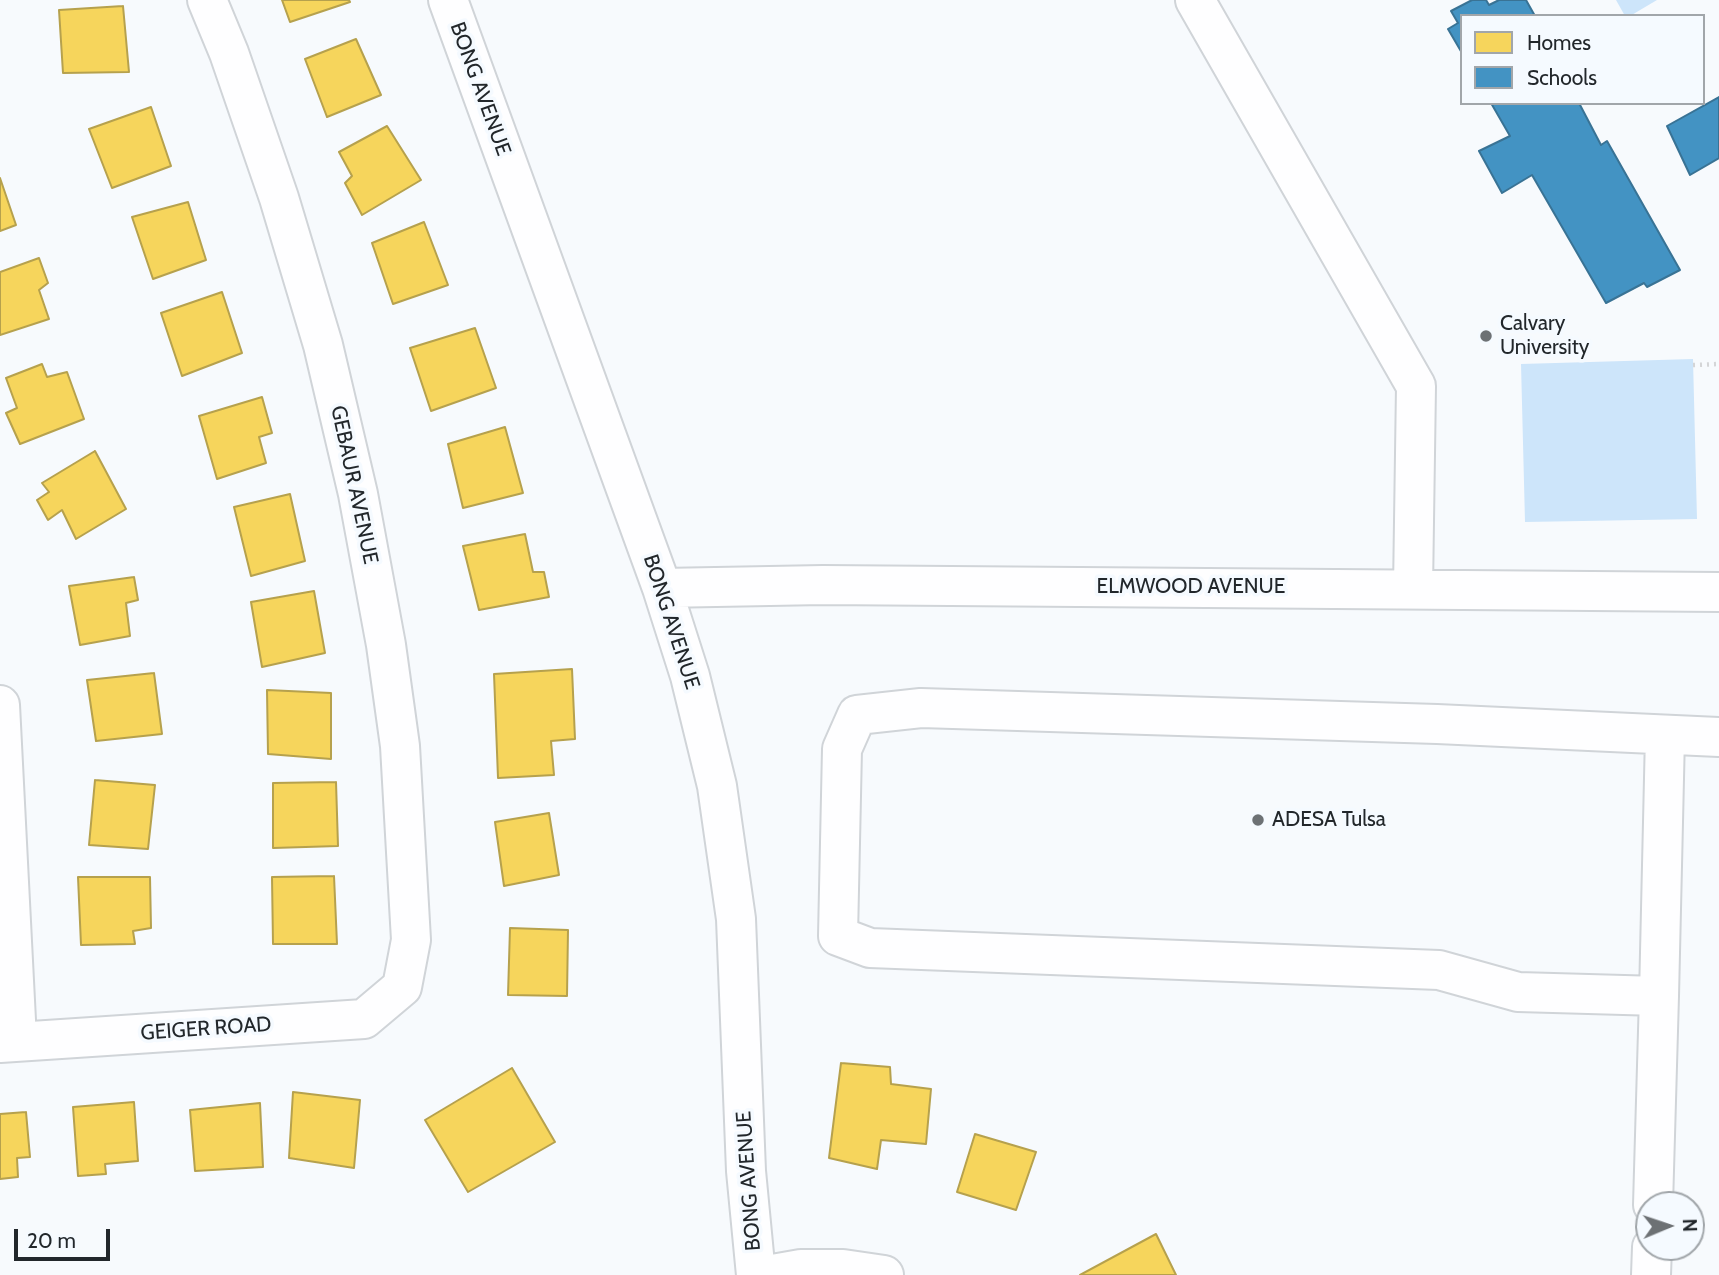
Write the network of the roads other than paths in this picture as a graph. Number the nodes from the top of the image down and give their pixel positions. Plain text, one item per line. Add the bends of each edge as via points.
1 (207, 0) edge
2 (448, 0) edge
3 (1195, 0) edge
4 (662, 588) junction
5 (1413, 589) junction
6 (1719, 592) edge
7 (0, 705) edge
8 (1665, 735) junction
9 (1719, 737) edge
10 (402, 988) joint
11 (1659, 996) junction
12 (8, 1042) edge
13 (1653, 1191) edge
14 (755, 1275) edge
15 (767, 1275) edge
16 (884, 1275) edge

1 - 10 street, GEBAUR AVENUE via 279,198 323,345 358,494 400,746 411,940
2 - 4 street, BONG AVENUE
3 - 5 street via 1416,386
4 - 5 street, ELMWOOD AVENUE
4 - 14 street, BONG AVENUE via 717,786 734,906
5 - 6 street, ELMWOOD AVENUE
7 - 12 street
8 - 9 street
8 - 11 street
8 - 11 street via 921,708 857,715 842,749 838,936 870,948 1439,970 1518,992
10 - 12 street, GEIGER ROAD via 365,1019
11 - 13 street
15 - 16 street via 801,1269

